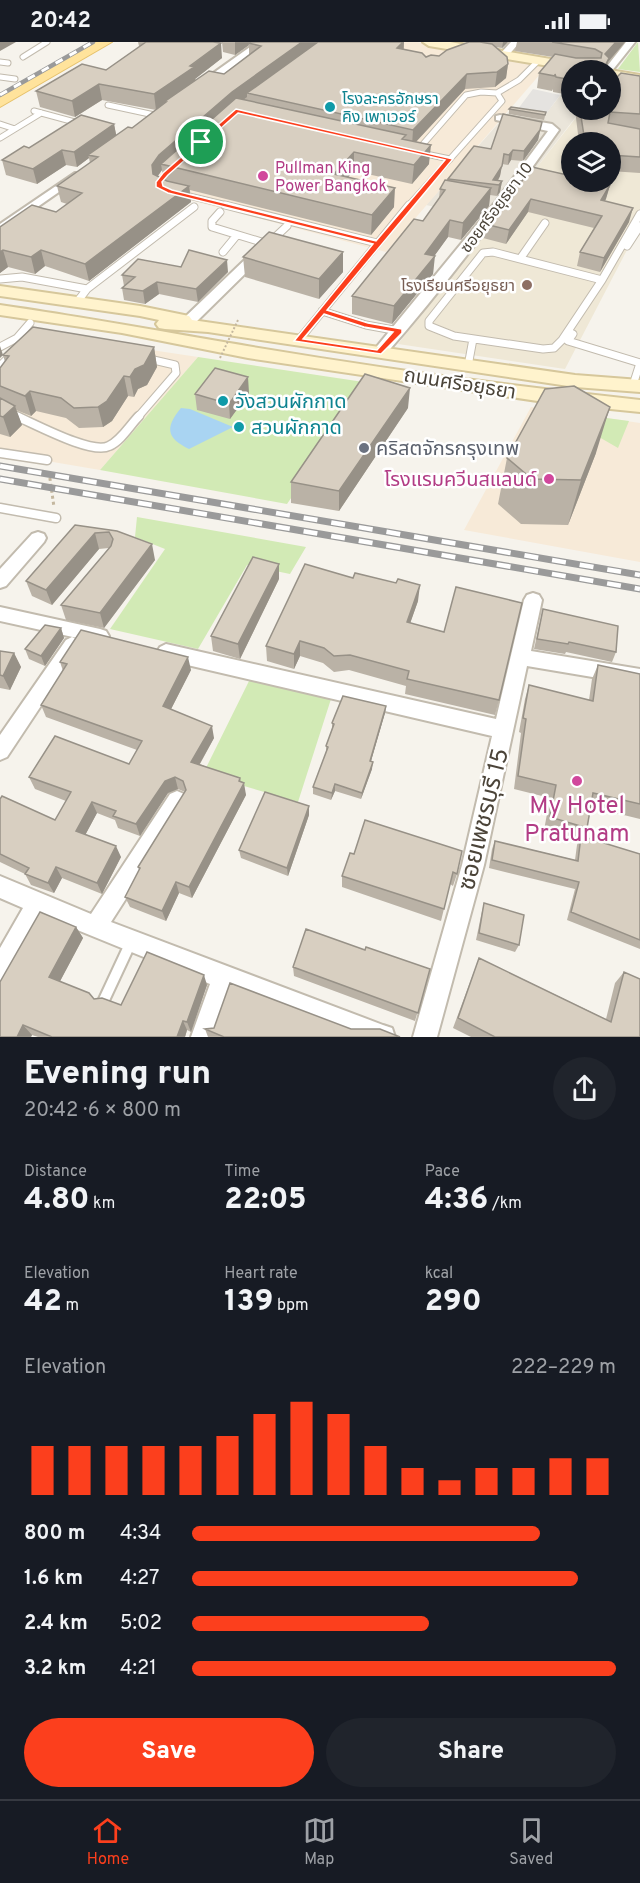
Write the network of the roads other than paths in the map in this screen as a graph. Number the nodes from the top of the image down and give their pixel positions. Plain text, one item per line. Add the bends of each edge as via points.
1 (47, 42) edge
2 (81, 42) edge
3 (105, 42) edge
4 (266, 42) edge
5 (429, 42) edge
6 (516, 42) edge
7 (631, 42) edge
8 (504, 55) junction
9 (23, 57) dead end
10 (620, 60) edge
11 (538, 61) junction
12 (0, 62) edge
13 (8, 63) dead end
14 (561, 65) edge
15 (621, 75) edge
16 (0, 77) edge
17 (15, 79) junction
18 (640, 79) edge
19 (0, 87) edge
20 (195, 91) edge
21 (497, 93) junction
22 (0, 102) edge
23 (108, 105) dead end
24 (34, 111) dead end
25 (42, 113) junction
26 (163, 113) joint
27 (500, 118) edge
28 (0, 124) edge
29 (92, 127) edge
30 (144, 127) edge
31 (15, 129) junction
32 (0, 138) edge
33 (406, 149) edge
34 (417, 152) junction
35 (450, 159) junction
36 (83, 170) edge
37 (170, 192) edge
38 (194, 207) dead end
39 (220, 212) dead end
40 (640, 213) edge
41 (545, 223) dead end
42 (287, 226) dead end
43 (640, 226) edge
44 (0, 229) edge
45 (237, 235) junction
46 (377, 243) junction
47 (265, 247) junction
48 (223, 252) dead end
49 (520, 259) junction
50 (0, 279) edge
51 (602, 280) junction
52 (0, 291) edge
53 (82, 296) junction
54 (0, 300) edge
55 (0, 310) edge
56 (322, 311) junction
57 (0, 319) edge
58 (189, 321) junction
59 (30, 323) junction
60 (399, 331) junction
61 (203, 335) junction
62 (473, 339) junction
63 (298, 341) junction
64 (12, 343) junction
65 (0, 347) edge
66 (379, 353) junction
67 (139, 357) edge
68 (17, 360) edge
69 (640, 363) edge
70 (0, 366) edge
71 (468, 366) junction
72 (0, 376) edge
73 (638, 388) edge
74 (577, 391) junction
75 (640, 406) edge
76 (0, 409) edge
77 (640, 415) edge
78 (0, 453) edge
79 (47, 460) road end
80 (0, 508) edge
81 (56, 519) road end
82 (38, 538) dead end
83 (0, 581) edge
84 (533, 600) dead end
85 (64, 607) edge
86 (0, 614) edge
87 (49, 624) junction
88 (81, 632) junction
89 (116, 640) edge
90 (150, 648) edge
91 (521, 657) junction
92 (640, 677) edge
93 (505, 730) junction
94 (0, 751) edge
95 (177, 801) edge
96 (0, 887) edge
97 (38, 903) junction
98 (96, 926) junction
99 (131, 942) junction
100 (0, 971) edge
101 (224, 978) junction
102 (103, 1002) edge
103 (203, 1037) edge
104 (383, 1037) edge
105 (425, 1037) edge

1 - 9 lane
2 - 17 main road
3 - 22 main road
4 - 20 street
5 - 8 main road
6 - 8 street
7 - 10 street
8 - 11 main road
11 - 14 main road
11 - 21 lane via 519,80
12 - 13 lane
15 - 18 main road
16 - 17 lane
17 - 19 main road
21 - 34 lane via 466,95
21 - 35 lane via 502,100
23 - 26 lane
24 - 25 lane
25 - 29 lane
25 - 31 lane
26 - 30 street
27 - 60 street, ซอยศรีอยุธยา 10 via 554,130
28 - 31 lane
31 - 32 lane
33 - 34 lane
34 - 35 lane
35 - 46 lane
36 - 44 street
37 - 46 lane
38 - 53 lane
39 - 45 lane via 212,221 212,228
40 - 51 lane
41 - 49 lane
42 - 47 lane
43 - 69 lane via 568,341
45 - 47 lane
45 - 48 lane
46 - 56 lane
47 - 58 street
49 - 51 lane
49 - 62 lane via 483,253 429,321 429,326 441,332
50 - 53 lane via 22,277
51 - 62 lane via 554,348
52 - 53 main road, ถนนศรีอยุธยา
53 - 58 main road, ถนนศรีอยุธยา
54 - 61 main road, ถนนศรีอยุธยา via 146,321
55 - 61 main road, ถนนศรีอยุธยา
56 - 60 lane
56 - 63 lane
57 - 59 main road, ถนนศรีอยุธยา
58 - 61 main road, ถนนศรีอยุธยา
59 - 61 main road, ถนนศรีอยุธยา via 118,337
59 - 64 lane
60 - 66 street, ซอยศรีอยุธยา 10
61 - 63 main road, ถนนศรีอยุธยา
61 - 74 main road, ถนนศรีอยุธยา via 398,378
62 - 71 lane
63 - 66 main road, ถนนศรีอยุธยา
64 - 65 lane
64 - 70 lane via 13,353
66 - 71 main road, ถนนศรีอยุธยา
67 - 76 lane via 176,365 176,373 115,443 106,448 90,447
68 - 72 lane
69 - 73 lane
71 - 74 main road, ถนนศรีอยุธยา
73 - 74 main road, ถนนศรีอยุธยา
74 - 75 main road, ถนนศรีอยุธยา
74 - 77 main road, ถนนศรีอยุธยา
78 - 79 lane
80 - 81 lane
82 - 83 street
84 - 91 street, ซอยเพชรบุรี 15
85 - 87 street
86 - 87 street
87 - 88 street
88 - 89 street
88 - 94 street
90 - 93 street
91 - 92 street
91 - 93 street, ซอยเพชรบุรี 15
93 - 105 street, ซอยเพชรบุรี 15 via 473,865
95 - 98 street
96 - 97 street
97 - 98 street
97 - 100 street
98 - 99 street
99 - 101 street
99 - 102 lane
101 - 103 street
101 - 104 street

